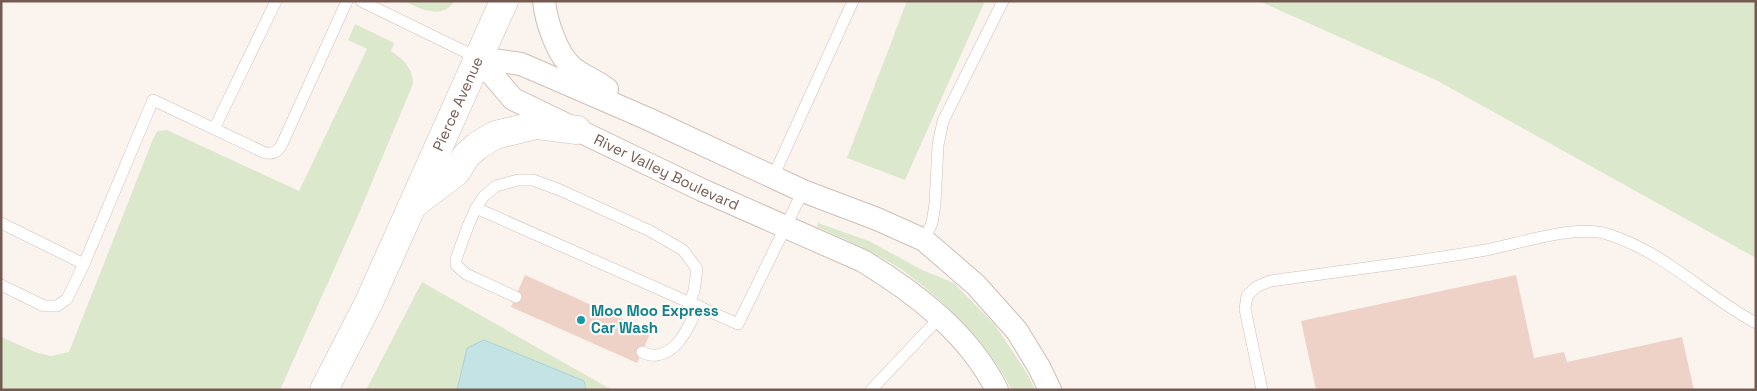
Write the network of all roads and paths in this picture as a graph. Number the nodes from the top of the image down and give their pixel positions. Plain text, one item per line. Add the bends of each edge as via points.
1 (276, 1) edge
2 (347, 1) edge
3 (361, 1) edge
4 (504, 1) edge
5 (544, 1) edge
6 (853, 1) edge
7 (1003, 1) edge
8 (478, 58) junction
9 (646, 118) junction
10 (214, 129) junction
11 (577, 130) junction
12 (773, 177) junction
13 (803, 191) junction
14 (411, 207) junction
15 (476, 208) junction
16 (1, 223) edge
17 (786, 227) junction
18 (924, 240) junction
19 (84, 264) junction
20 (1, 285) edge
21 (516, 297) dead end
22 (694, 304) junction
23 (940, 317) junction
24 (1756, 323) edge
25 (642, 352) dead end
26 (874, 388) edge
27 (324, 390) edge
28 (997, 390) edge
29 (1050, 390) edge
30 (1262, 390) edge

1 - 10 lane
2 - 10 lane via 279,149 266,153
3 - 8 lane
4 - 8 street, Pierce Avenue
5 - 9 street via 553,36 573,68 596,80
6 - 12 lane
7 - 18 lane via 943,121 938,145 935,204
8 - 9 street via 521,64
8 - 11 street, River Valley Boulevard via 513,99
8 - 14 street, Pierce Avenue
9 - 12 street
10 - 19 lane via 153,100
11 - 14 street, Pierce Avenue via 537,125 494,135 466,156 456,172
11 - 17 street, River Valley Boulevard
12 - 13 street
13 - 17 lane
13 - 18 street
14 - 27 street, Pierce Avenue via 369,302
15 - 21 lane via 456,265 466,274
15 - 22 lane
15 - 22 lane via 496,186 518,180 533,180 560,190 650,231 683,250 697,269
16 - 19 lane
17 - 22 lane via 738,324
17 - 23 street, River Valley Boulevard via 871,266
18 - 29 street via 976,285 1017,331
19 - 20 lane via 67,299 57,306 44,306
22 - 25 lane via 677,344 670,352 655,356
23 - 26 lane
23 - 28 street, River Valley Boulevard via 975,355
24 - 30 lane via 1650,252 1604,234 1587,230 1568,232 1482,251 1270,281 1256,287 1247,296 1245,309

